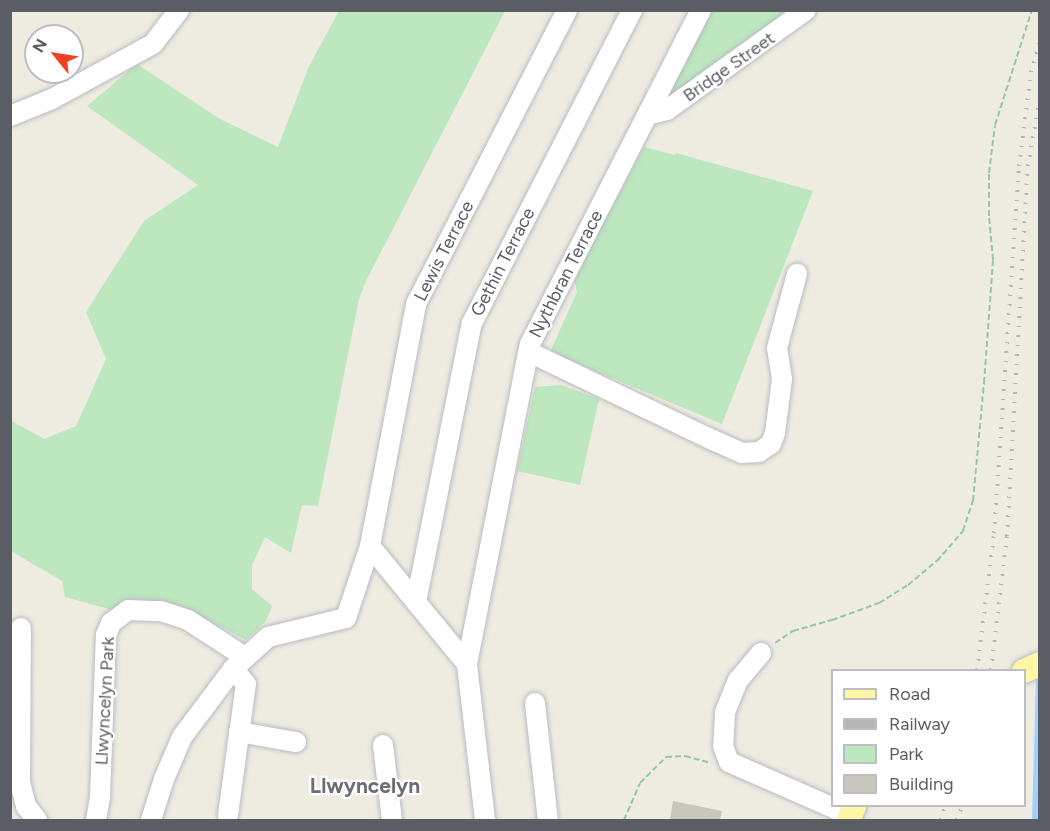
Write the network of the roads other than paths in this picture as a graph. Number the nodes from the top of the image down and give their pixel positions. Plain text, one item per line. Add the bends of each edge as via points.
1 (179, 10) edge
2 (567, 10) edge
3 (632, 10) edge
4 (701, 10) edge
5 (806, 10) edge
6 (648, 115) junction
7 (10, 116) edge
8 (797, 274) dead end
9 (529, 352) junction
10 (370, 546) junction
11 (416, 602) junction
12 (21, 628) dead end
13 (761, 653) road end
14 (239, 663) junction
15 (467, 664) junction
16 (1040, 664) edge
17 (1026, 670) edge
18 (535, 703) dead end
19 (239, 732) junction
20 (296, 742) dead end
21 (383, 745) dead end
22 (831, 805) edge
23 (835, 807) edge
24 (24, 813) edge
25 (228, 814) dead end
26 (851, 814) edge
27 (96, 820) edge
28 (151, 820) edge
29 (392, 820) edge
30 (485, 820) edge
31 (548, 820) edge

1 - 7 street via 153,44 52,99
2 - 10 street, Lewis Terrace via 416,304
3 - 11 street, Gethin Terrace via 472,323
4 - 6 street, Nythbran Terrace
5 - 6 street, Bridge Street via 667,110
6 - 9 street, Nythbran Terrace
8 - 9 street via 777,348 782,379 775,433 771,444 759,452 742,453
9 - 15 street, Nythbran Terrace
10 - 11 street
10 - 14 street, Lewis Terrace via 346,618 268,637
11 - 15 street
12 - 24 street via 20,782
13 - 22 street via 738,680 725,713 723,746 729,762
14 - 19 street via 246,684
14 - 27 street, Llwyncelyn Park via 188,620 161,611 128,610 111,623 106,635
14 - 28 street via 182,737
15 - 30 street, Nythbran Terrace
16 - 17 main road
18 - 31 street
19 - 20 street
19 - 25 street
21 - 29 street
23 - 26 street

